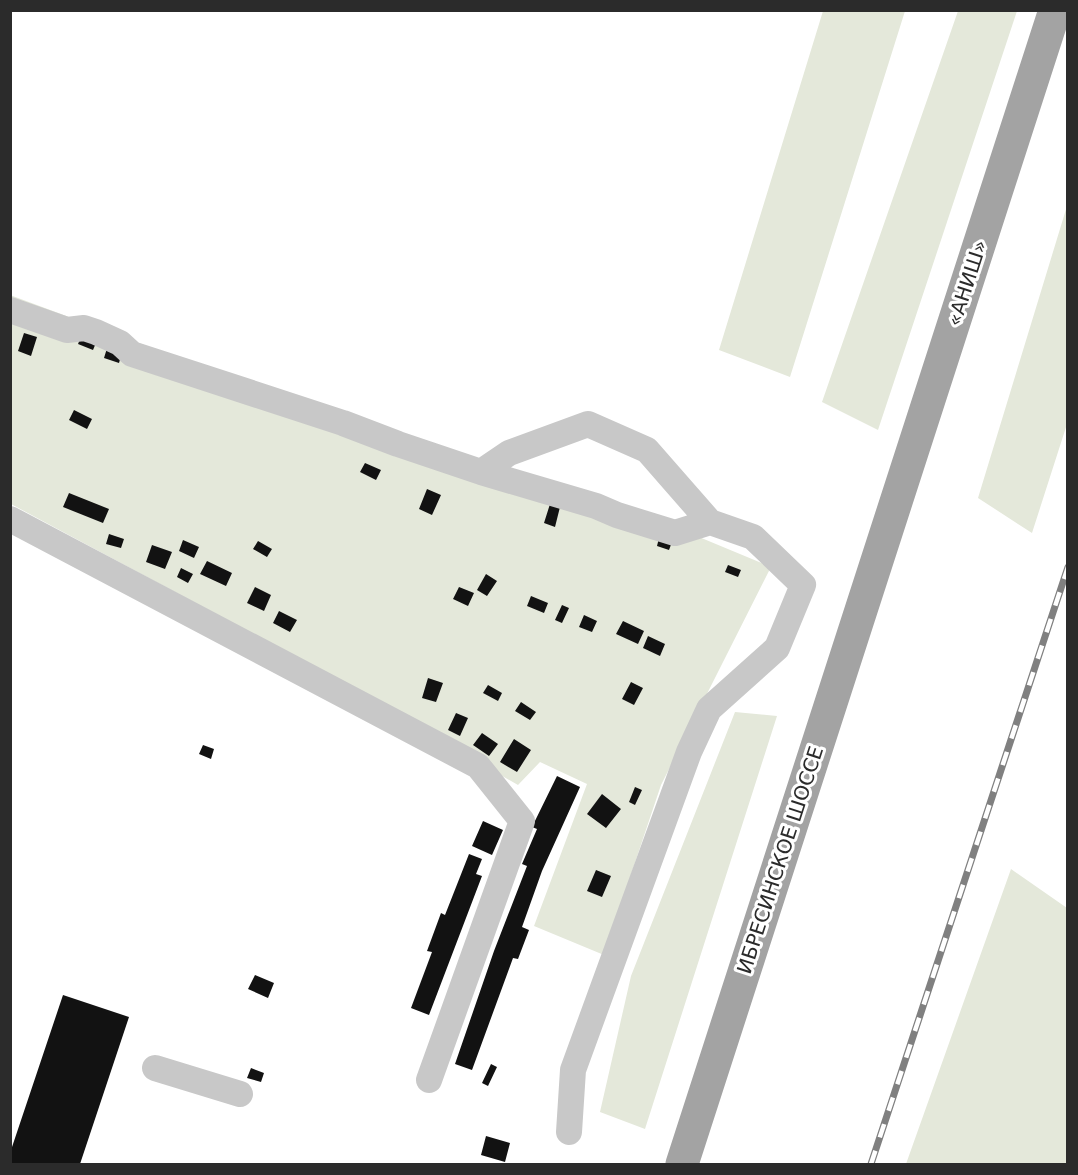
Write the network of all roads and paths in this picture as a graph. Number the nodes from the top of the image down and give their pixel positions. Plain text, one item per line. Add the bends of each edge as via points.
1 (1055, 10) edge
2 (10, 310) edge
3 (481, 472) junction
4 (10, 519) edge
5 (710, 522) junction
6 (878, 556) joint
7 (155, 1068) dead end
8 (429, 1080) dead end
9 (240, 1094) dead end
10 (569, 1132) dead end
11 (682, 1164) edge

1 - 6 main road, «АНИШ»
2 - 3 lane via 67,330 84,328 96,332 120,343 132,354
3 - 5 lane via 675,533
3 - 5 lane via 509,453 588,424 647,450
4 - 8 lane via 478,766 522,821
5 - 10 lane via 753,537 803,585 777,648 709,709 689,752 573,1070
6 - 11 main road, ИБРЕСИНСКОЕ ШОССЕ
7 - 9 lane

